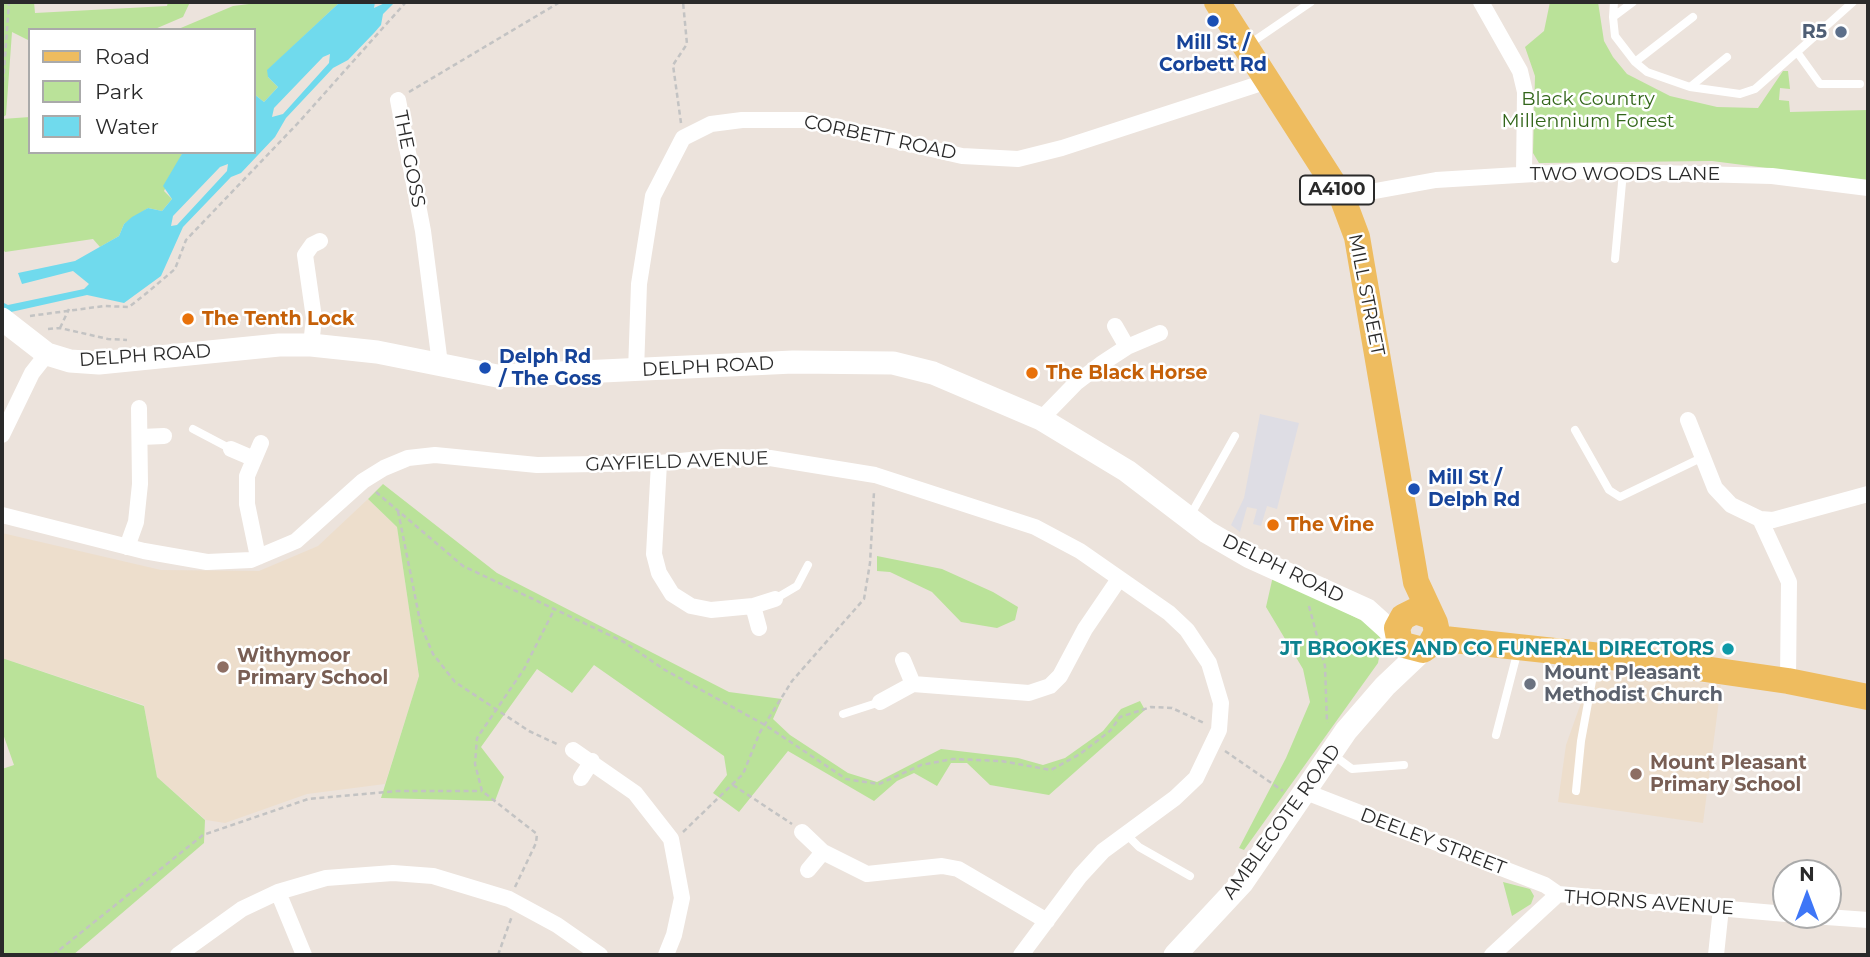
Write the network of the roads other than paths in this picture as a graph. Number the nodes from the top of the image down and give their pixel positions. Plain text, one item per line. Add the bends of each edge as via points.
1 (1217, 2) edge
2 (1311, 2) edge
3 (1481, 2) edge
4 (1614, 2) edge
5 (1633, 2) edge
6 (1853, 2) edge
7 (1613, 17) junction
8 (1693, 17) dead end
9 (1246, 47) junction
10 (1797, 52) junction
11 (1727, 57) dead end
12 (1635, 62) junction
13 (1268, 81) junction
14 (1860, 84) dead end
15 (1690, 87) junction
16 (398, 100) road end
17 (1623, 172) junction
18 (1524, 174) junction
19 (1868, 188) edge
20 (1342, 197) junction
21 (320, 242) dead end
22 (1615, 259) dead end
23 (12, 321) edge
24 (1115, 326) dead end
25 (1160, 333) dead end
26 (311, 345) junction
27 (1127, 347) junction
28 (47, 354) junction
29 (440, 364) junction
30 (636, 371) junction
31 (139, 408) dead end
32 (1041, 419) junction
33 (1688, 420) dead end
34 (193, 429) dead end
35 (1575, 430) dead end
36 (2, 434) edge
37 (164, 436) dead end
38 (1235, 436) dead end
39 (141, 437) junction
40 (261, 443) dead end
41 (231, 449) joint
42 (252, 458) junction
43 (1701, 458) junction
44 (659, 463) junction
45 (1868, 494) edge
46 (2, 514) edge
47 (1189, 519) junction
48 (1760, 519) junction
49 (127, 547) junction
50 (258, 557) junction
51 (808, 565) dead end
52 (1119, 579) junction
53 (775, 599) joint
54 (753, 606) junction
55 (759, 628) dead end
56 (1415, 631) junction
57 (1518, 648) junction
58 (1597, 656) junction
59 (904, 660) dead end
60 (1788, 681) junction
61 (913, 684) junction
62 (1868, 697) edge
63 (880, 702) joint
64 (843, 714) dead end
65 (1496, 735) dead end
66 (573, 750) road end
67 (1332, 754) junction
68 (592, 761) junction
69 (1404, 765) dead end
70 (580, 778) dead end
71 (1576, 791) dead end
72 (1296, 793) junction
73 (802, 832) road end
74 (1125, 833) junction
75 (823, 852) junction
76 (808, 870) dead end
77 (1190, 876) dead end
78 (278, 892) junction
79 (1558, 894) junction
80 (1721, 908) junction
81 (1772, 913) edge
82 (1842, 918) edge
83 (1868, 920) edge
84 (1047, 921) junction
85 (178, 955) edge
86 (304, 955) edge
87 (600, 955) edge
88 (666, 955) edge
89 (1020, 955) edge
90 (1175, 955) edge
91 (1492, 955) edge
92 (1716, 955) edge

1 - 9 main road, MILL STREET / A4100
2 - 9 lane
3 - 18 street via 1520,71 1525,92
4 - 7 lane
5 - 7 lane
6 - 10 lane
7 - 12 lane via 1615,36
8 - 12 lane
9 - 13 main road, MILL STREET / A4100
10 - 14 lane via 1820,84
10 - 15 lane via 1755,89 1740,94
11 - 15 lane
12 - 15 lane via 1647,72
13 - 20 main road, MILL STREET / A4100
13 - 30 street, CORBETT ROAD via 1018,159 962,156 805,120 722,123 683,138 653,196 645,232
16 - 29 street, THE GOSS via 423,231
17 - 18 street, TWO WOODS LANE
17 - 19 street, TWO WOODS LANE via 1772,176
17 - 22 lane
18 - 20 street, TWO WOODS LANE via 1436,180
20 - 56 main road, MILL STREET / A4100 via 1365,276 1416,582
21 - 26 street via 306,255 314,318
23 - 28 main road, DELPH ROAD
24 - 27 street
25 - 27 street
26 - 28 main road, DELPH ROAD via 99,363
26 - 29 main road, DELPH ROAD
27 - 32 street via 1076,383
28 - 36 street via 32,373
29 - 30 main road, DELPH ROAD via 497,376
30 - 32 main road, DELPH ROAD via 793,362 893,363 933,373
31 - 39 street
32 - 47 main road, DELPH ROAD via 1127,471
33 - 43 street
34 - 41 lane
35 - 43 lane via 1609,490 1620,497
37 - 39 street
38 - 47 lane
39 - 49 street via 136,522
40 - 42 street
41 - 42 street
42 - 50 street via 247,504
43 - 48 street via 1715,488 1731,505
44 - 50 street, GAYFIELD AVENUE via 537,465 435,455 408,458 363,481 296,541
44 - 52 street, GAYFIELD AVENUE via 770,458 875,475 1035,527
44 - 54 street via 654,554 665,584 679,601 691,606 711,610
45 - 48 street via 1773,520
46 - 49 street, GAYFIELD AVENUE
47 - 56 main road, DELPH ROAD via 1250,557
48 - 60 street via 1789,582
49 - 50 street, GAYFIELD AVENUE via 207,562
51 - 53 lane via 797,586
52 - 61 street via 1050,686 1029,693
52 - 74 street, GAYFIELD AVENUE via 1169,613 1201,650 1217,681 1221,703 1219,730 1196,778
53 - 54 street
54 - 55 street
56 - 57 main road
56 - 67 main road, AMBLECOTE ROAD via 1385,686
57 - 58 main road
57 - 65 lane
58 - 60 main road
58 - 71 lane
59 - 61 street
60 - 62 main road
61 - 63 street
63 - 64 lane
66 - 68 street
67 - 69 lane via 1352,769
67 - 72 main road, AMBLECOTE ROAD
68 - 70 street
68 - 88 street via 635,793 671,839 682,898
72 - 79 street, DEELEY STREET via 1545,885
72 - 90 main road, AMBLECOTE ROAD via 1242,883
73 - 75 street
74 - 77 lane via 1139,847
74 - 84 street, GAYFIELD AVENUE via 1080,876
75 - 76 street
75 - 84 street via 867,874 942,866 958,869
78 - 85 street via 242,909
78 - 86 street
78 - 87 street via 326,878 393,873 433,876 509,899
79 - 80 street, THORNS AVENUE
79 - 91 street, THORNS AVENUE
80 - 81 street, THORNS AVENUE
80 - 92 street
82 - 83 street
84 - 89 street, GAYFIELD AVENUE

